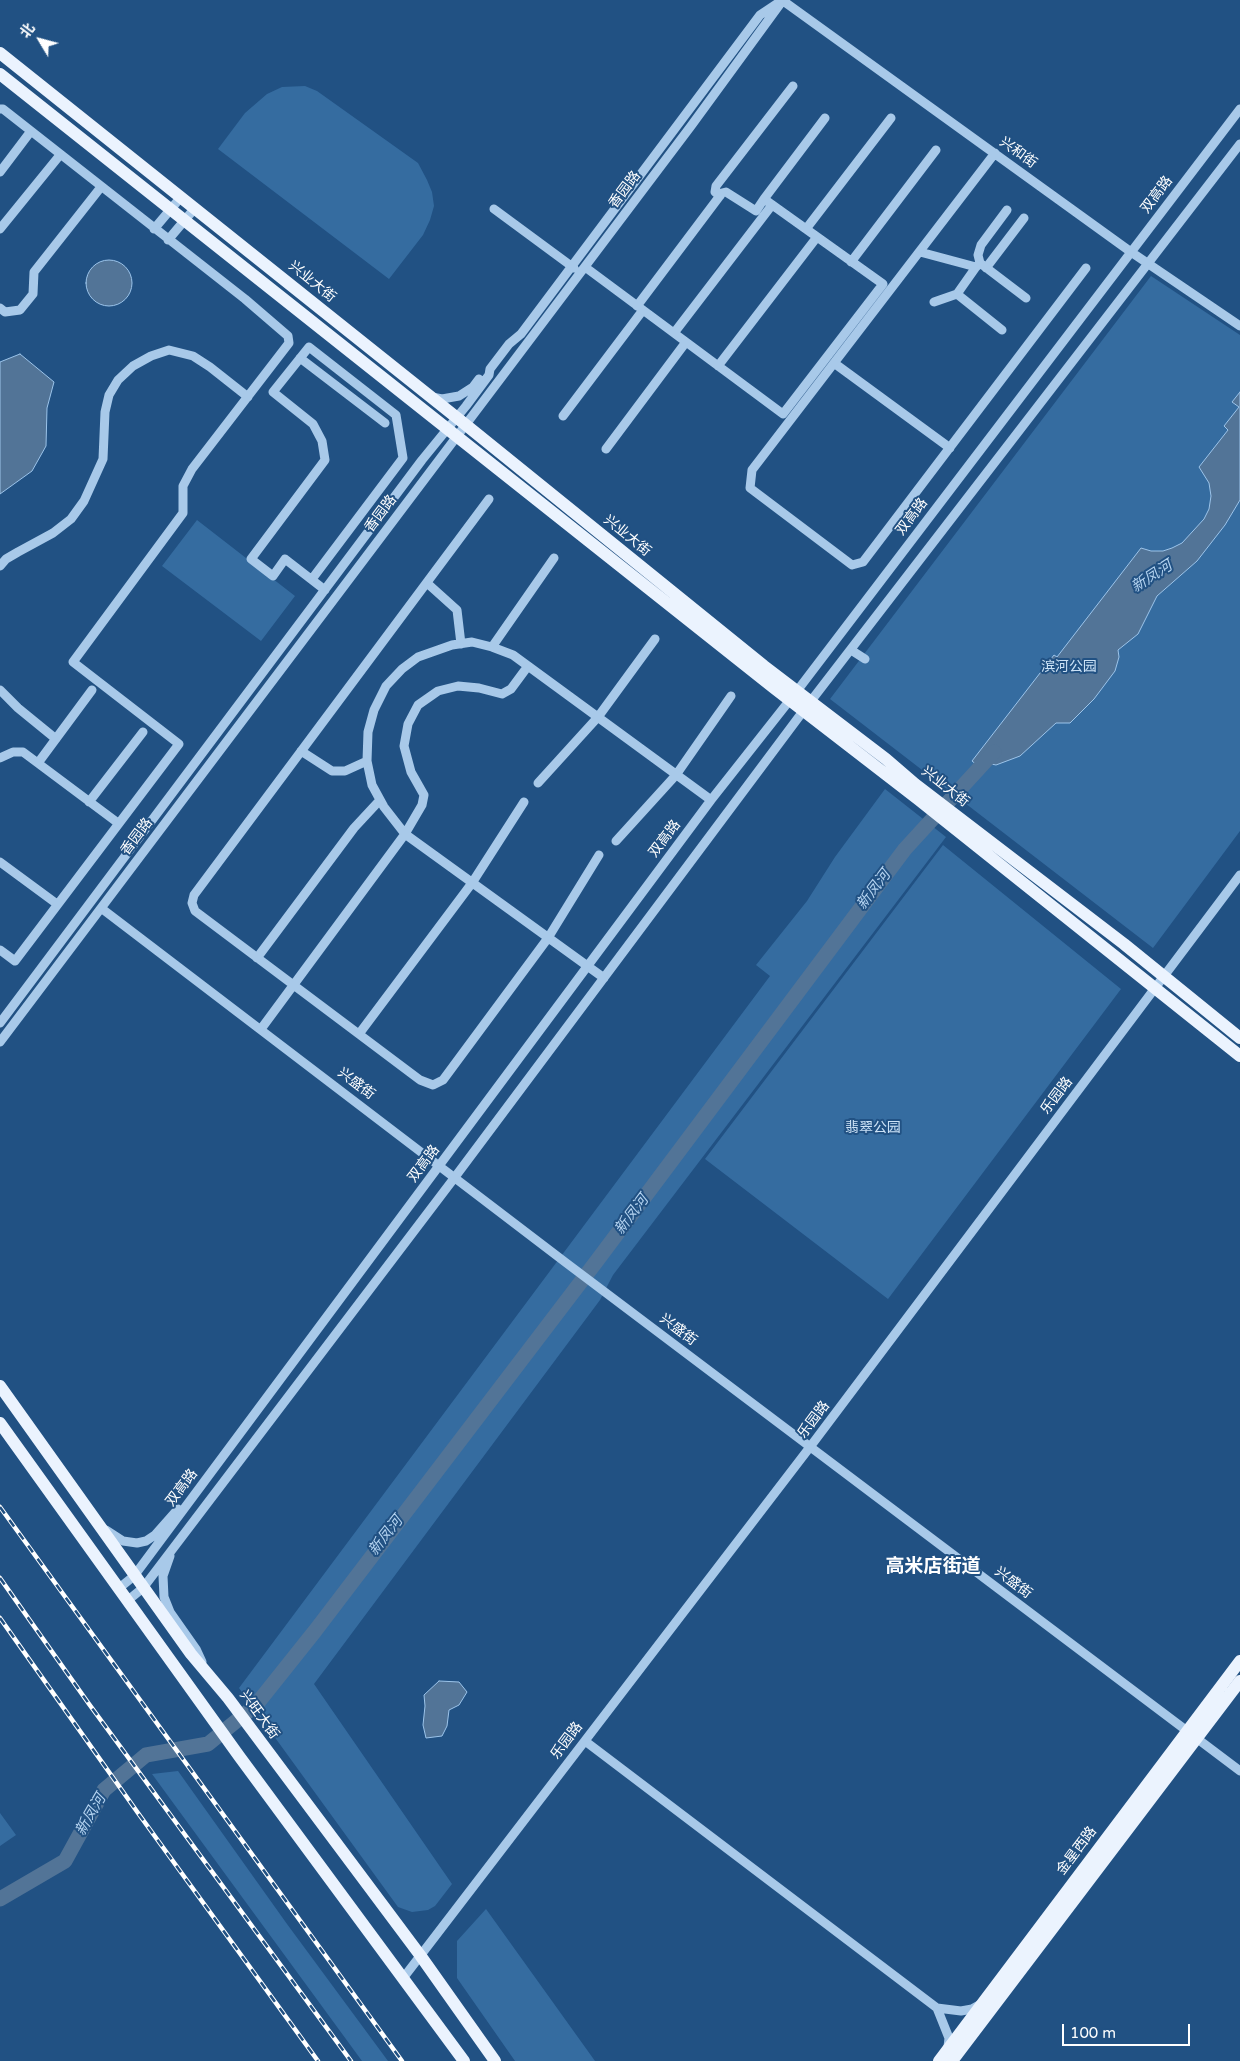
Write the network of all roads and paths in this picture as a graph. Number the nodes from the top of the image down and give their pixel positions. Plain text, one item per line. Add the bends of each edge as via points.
1 (782, 0) edge
2 (0, 53) edge
3 (0, 74) edge
4 (793, 86) dead end
5 (0, 109) edge
6 (1240, 109) edge
7 (825, 118) dead end
8 (891, 118) dead end
9 (31, 132) junction
10 (1240, 144) edge
11 (936, 150) dead end
12 (995, 153) junction
13 (60, 155) junction
14 (0, 172) edge
15 (101, 187) junction
16 (720, 196) junction
17 (181, 198) junction
18 (768, 202) junction
19 (195, 208) junction
20 (494, 209) dead end
21 (171, 210) junction
22 (1007, 210) dead end
23 (1024, 218) dead end
24 (185, 220) junction
25 (0, 229) edge
26 (154, 229) junction
27 (806, 229) junction
28 (817, 237) junction
29 (168, 240) junction
30 (920, 252) junction
31 (1132, 252) junction
32 (851, 262) junction
33 (1148, 263) junction
34 (571, 266) junction
35 (981, 266) junction
36 (1086, 268) dead end
37 (582, 270) junction
38 (956, 294) junction
39 (1026, 298) dead end
40 (934, 302) dead end
41 (0, 308) edge
42 (640, 308) junction
43 (1240, 326) edge
44 (1002, 330) dead end
45 (674, 333) junction
46 (686, 342) junction
47 (300, 358) junction
48 (834, 363) junction
49 (718, 366) junction
50 (490, 369) junction
51 (248, 396) junction
52 (431, 396) junction
53 (563, 416) dead end
54 (461, 421) junction
55 (386, 422) dead end
56 (452, 433) junction
57 (950, 448) junction
58 (606, 449) dead end
59 (489, 499) dead end
60 (554, 558) dead end
61 (0, 566) edge
62 (312, 579) junction
63 (427, 583) junction
64 (325, 590) junction
65 (656, 639) dead end
66 (461, 644) junction
67 (492, 646) junction
68 (851, 650) junction
69 (865, 658) dead end
70 (528, 666) junction
71 (0, 690) edge
72 (92, 690) dead end
73 (731, 696) dead end
74 (794, 696) junction
75 (808, 706) junction
76 (598, 717) junction
77 (143, 732) dead end
78 (56, 739) junction
79 (301, 751) junction
80 (0, 758) edge
81 (367, 761) junction
82 (38, 763) junction
83 (676, 775) junction
84 (538, 783) dead end
85 (380, 800) junction
86 (711, 800) junction
87 (89, 802) junction
88 (524, 802) dead end
89 (950, 818) junction
90 (118, 823) junction
91 (405, 834) junction
92 (616, 841) dead end
93 (599, 855) dead end
94 (0, 862) edge
95 (1240, 874) edge
96 (472, 882) junction
97 (57, 904) junction
98 (101, 908) junction
99 (548, 938) junction
100 (0, 950) edge
101 (258, 958) junction
102 (587, 966) junction
103 (1164, 976) junction
104 (604, 978) junction
105 (294, 984) junction
106 (1154, 988) junction
107 (0, 1024) edge
108 (260, 1029) junction
109 (359, 1034) junction
110 (1240, 1038) edge
111 (0, 1042) edge
112 (1240, 1056) edge
113 (440, 1166) junction
114 (455, 1177) junction
115 (0, 1386) edge
116 (0, 1423) edge
117 (810, 1447) junction
118 (198, 1490) junction
119 (97, 1524) junction
120 (105, 1535) junction
121 (90, 1549) junction
122 (172, 1550) junction
123 (134, 1576) junction
124 (118, 1588) junction
125 (143, 1588) junction
126 (128, 1601) junction
127 (160, 1612) junction
128 (144, 1623) junction
129 (1240, 1661) edge
130 (209, 1676) junction
131 (1240, 1681) edge
132 (1186, 1731) junction
133 (1197, 1739) junction
134 (585, 1741) junction
135 (1240, 1771) edge
136 (420, 1955) junction
137 (404, 1977) junction
138 (982, 2004) junction
139 (937, 2008) junction
140 (950, 2056) edge
141 (464, 2061) edge
142 (495, 2061) edge
143 (939, 2061) edge

1 - 12 street, 兴和街
1 - 34 street, 香园路 via 760,15
1 - 37 street, 香园路
2 - 17 main road, 兴业大街
3 - 21 main road, 兴业大街
4 - 16 street via 716,186 714,192
5 - 9 street
6 - 31 street, 双高路
7 - 18 street
8 - 27 street
9 - 13 street
9 - 14 street
10 - 33 street
11 - 32 street
12 - 30 street
12 - 31 street, 兴和街
13 - 15 street
13 - 25 street
15 - 26 street
15 - 41 street via 34,272 33,294 20,310 5,312
16 - 18 street via 726,192 756,210
16 - 42 street
17 - 19 main road, 兴业大街
17 - 21 street
18 - 27 street
18 - 45 street
19 - 24 street
19 - 52 main road, 兴业大街
20 - 34 street
21 - 24 main road, 兴业大街
21 - 26 street
22 - 35 street via 981,245 978,255
23 - 35 street
24 - 29 street
24 - 56 main road, 兴业大街
26 - 29 street
27 - 28 street
28 - 32 street
28 - 49 street
29 - 51 street via 288,336 289,342
30 - 35 street
30 - 48 street
31 - 33 street, 兴和街
31 - 74 street, 双高路
32 - 49 street via 882,284 783,414
33 - 43 street, 兴和街
33 - 68 street
34 - 37 street
34 - 50 street, 香园路 via 521,334
35 - 38 street
35 - 39 street
36 - 57 street
37 - 42 street
37 - 54 street, 香园路
38 - 40 street
38 - 44 street
42 - 45 street
42 - 53 street
45 - 46 street
46 - 49 street
46 - 58 street
47 - 55 street
47 - 62 street via 310,347 396,415 403,458
47 - 62 street via 273,392 312,424 322,441 325,460 251,559 273,576 285,559
48 - 57 street
48 - 57 street via 752,470 750,488 852,565 863,562
50 - 52 street via 460,396 442,399
50 - 54 street, 香园路
51 - 61 street via 193,356 168,350 133,366 108,395 104,459 84,501 71,519 53,533
51 - 90 street via 192,469 183,486 183,513 73,662 178,744
52 - 54 main road, 兴业大街
54 - 56 street, 香园路
54 - 74 main road, 兴业大街
56 - 64 street, 香园路
56 - 74 main road, 兴业大街
56 - 98 street, 香园路
59 - 63 street
60 - 67 street
62 - 64 street
63 - 66 street via 457,610
63 - 79 street
64 - 107 street, 香园路
65 - 76 street
66 - 67 street via 472,642
66 - 81 street via 418,657 386,686 368,732
67 - 70 street
68 - 69 street
68 - 75 street
70 - 76 street
70 - 91 street via 511,689 502,694 458,686 438,692 418,705 408,724 404,746 411,772 424,795 422,805
71 - 78 street
72 - 78 street
73 - 83 street
74 - 75 main road, 兴业大街
74 - 86 street, 双高路
75 - 89 main road, 兴业大街 via 886,759
75 - 104 street
76 - 83 street
76 - 84 street
77 - 87 street
78 - 82 street
79 - 81 street via 332,771 346,771
79 - 101 street via 194,895 192,903 195,911
80 - 82 street via 13,752 23,752
81 - 85 street via 372,785
82 - 87 street
83 - 86 street
83 - 92 street
85 - 91 street
85 - 101 street via 354,828
86 - 102 street, 双高路
87 - 90 street
88 - 96 street
89 - 103 main road, 兴业大街
89 - 106 main road, 兴业大街
90 - 97 street
91 - 96 street
91 - 105 street
93 - 99 street
94 - 97 street
95 - 103 street, 乐园路
96 - 99 street
96 - 109 street
97 - 100 street via 15,961
98 - 108 street, 兴盛街
98 - 111 street, 香园路
99 - 102 street
99 - 109 street via 443,1080 433,1085 420,1080
101 - 105 street
102 - 104 street
102 - 113 street, 双高路
103 - 106 street, 乐园路
103 - 110 main road, 兴业大街
104 - 114 street
105 - 108 street
105 - 109 street
106 - 112 main road, 兴业大街
106 - 117 street, 乐园路
108 - 113 street, 兴盛街
113 - 114 street, 兴盛街
113 - 118 street, 双高路
114 - 117 street, 兴盛街
114 - 122 street
115 - 119 main road, 兴旺大街
116 - 121 main road
117 - 132 street, 兴盛街
117 - 134 street, 乐园路
118 - 119 street via 146,1541 123,1541
118 - 123 street, 双高路
119 - 120 main road, 兴旺大街
120 - 121 main road via 101,1548
120 - 123 main road, 兴旺大街
121 - 124 main road
122 - 125 street
122 - 130 street via 164,1576 164,1597
123 - 124 street, 双高路
123 - 125 main road, 兴旺大街
124 - 126 main road
125 - 126 street
125 - 127 main road, 兴旺大街
126 - 128 main road
127 - 128 main road via 149,1611
127 - 130 main road, 兴旺大街
128 - 137 main road
129 - 132 main road, 金星西路
130 - 136 main road, 兴旺大街
131 - 133 main road, 金星西路
132 - 133 street, 兴盛街
132 - 138 main road, 金星西路
133 - 135 street, 兴盛街
133 - 140 main road, 金星西路
134 - 136 street, 乐园路
134 - 139 street
136 - 137 street, 乐园路
136 - 142 main road, 兴旺大街
137 - 141 main road
138 - 139 street via 961,2011
138 - 140 main road, 金星西路
139 - 140 street via 949,2038
140 - 143 main road, 金星西路

